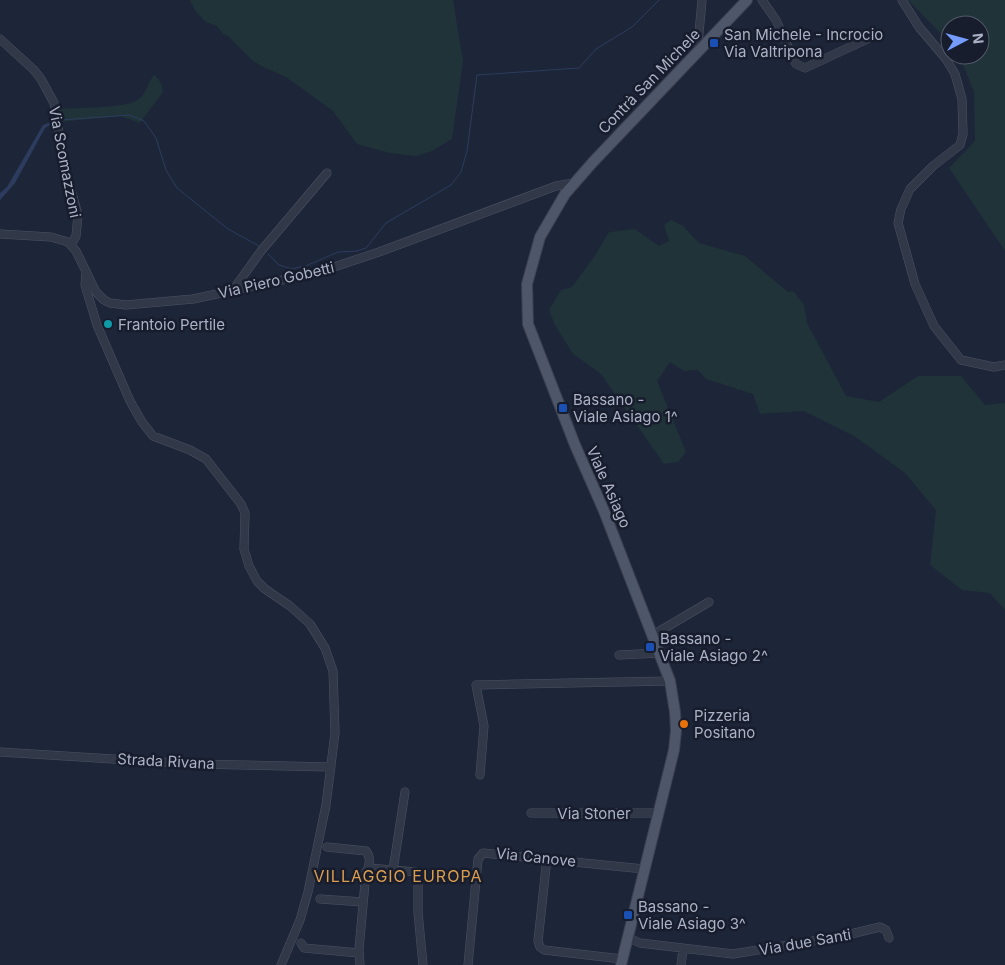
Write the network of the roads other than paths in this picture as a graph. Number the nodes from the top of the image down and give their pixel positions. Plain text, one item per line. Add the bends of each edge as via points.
1 (702, 0) edge
2 (747, 0) edge
3 (762, 0) edge
4 (902, 0) edge
5 (878, 34) dead end
6 (0, 39) edge
7 (699, 50) junction
8 (327, 173) dead end
9 (574, 183) junction
10 (0, 234) edge
11 (71, 245) junction
12 (86, 271) junction
13 (233, 290) junction
14 (1005, 365) edge
15 (709, 602) dead end
16 (653, 635) junction
17 (660, 652) junction
18 (619, 655) dead end
19 (670, 681) junction
20 (0, 752) edge
21 (332, 767) junction
22 (480, 775) dead end
23 (405, 792) dead end
24 (531, 813) dead end
25 (658, 813) junction
26 (327, 847) dead end
27 (547, 858) junction
28 (368, 868) junction
29 (644, 869) junction
30 (393, 870) junction
31 (320, 899) dead end
32 (363, 902) junction
33 (628, 937) junction
34 (889, 938) dead end
35 (300, 942) dead end
36 (683, 950) junction
37 (359, 954) junction
38 (622, 962) edge
39 (281, 965) edge
40 (360, 965) edge
41 (423, 965) edge
42 (468, 965) edge
43 (681, 965) edge

1 - 7 street
2 - 7 main road, Contrà San Michele
3 - 5 street via 776,20 790,55 800,67 805,68
4 - 14 street via 946,59 955,74 962,99 963,134 960,145 910,189 900,209 898,222 912,275 934,326 961,360 994,367
6 - 11 street, Via Scomazzoni via 34,70 54,103 65,168 78,215 76,236
7 - 9 main road, Contrà San Michele
8 - 13 street via 261,251
9 - 13 street, Via Piero Gobetti via 556,186 315,273
9 - 16 main road, Viale Asiago via 540,237 528,284 528,324
10 - 11 street via 51,237
11 - 12 street, Via Piero Gobetti
12 - 13 street, Via Piero Gobetti via 96,292 104,300 117,305 193,299
12 - 21 street via 85,285 97,325 142,422 153,436 198,453 212,466 245,513 244,549 258,581 303,617 324,648 334,682
15 - 16 street
16 - 17 main road, Viale Asiago
17 - 18 street
17 - 19 main road, Viale Asiago
19 - 22 street via 476,685 484,726
19 - 25 main road, Viale Asiago via 676,731
20 - 21 street, Strada Rivana via 193,764
21 - 39 street via 313,874 300,920
23 - 30 street
24 - 25 street, Via Stoner
25 - 29 main road, Viale Asiago
26 - 28 street via 366,850 370,855
27 - 29 street, Via Canove
27 - 38 street via 540,947
27 - 42 street, Via Canove via 485,852 479,856
28 - 30 street
28 - 32 street
29 - 33 main road, Viale Asiago
30 - 41 street via 419,875 418,912
31 - 32 street
32 - 37 street
33 - 36 street, Via due Santi via 640,943
33 - 38 main road, Viale Asiago
34 - 36 street, Via due Santi via 886,930 880,927 733,954
35 - 37 street via 304,948
36 - 43 street
37 - 40 street

